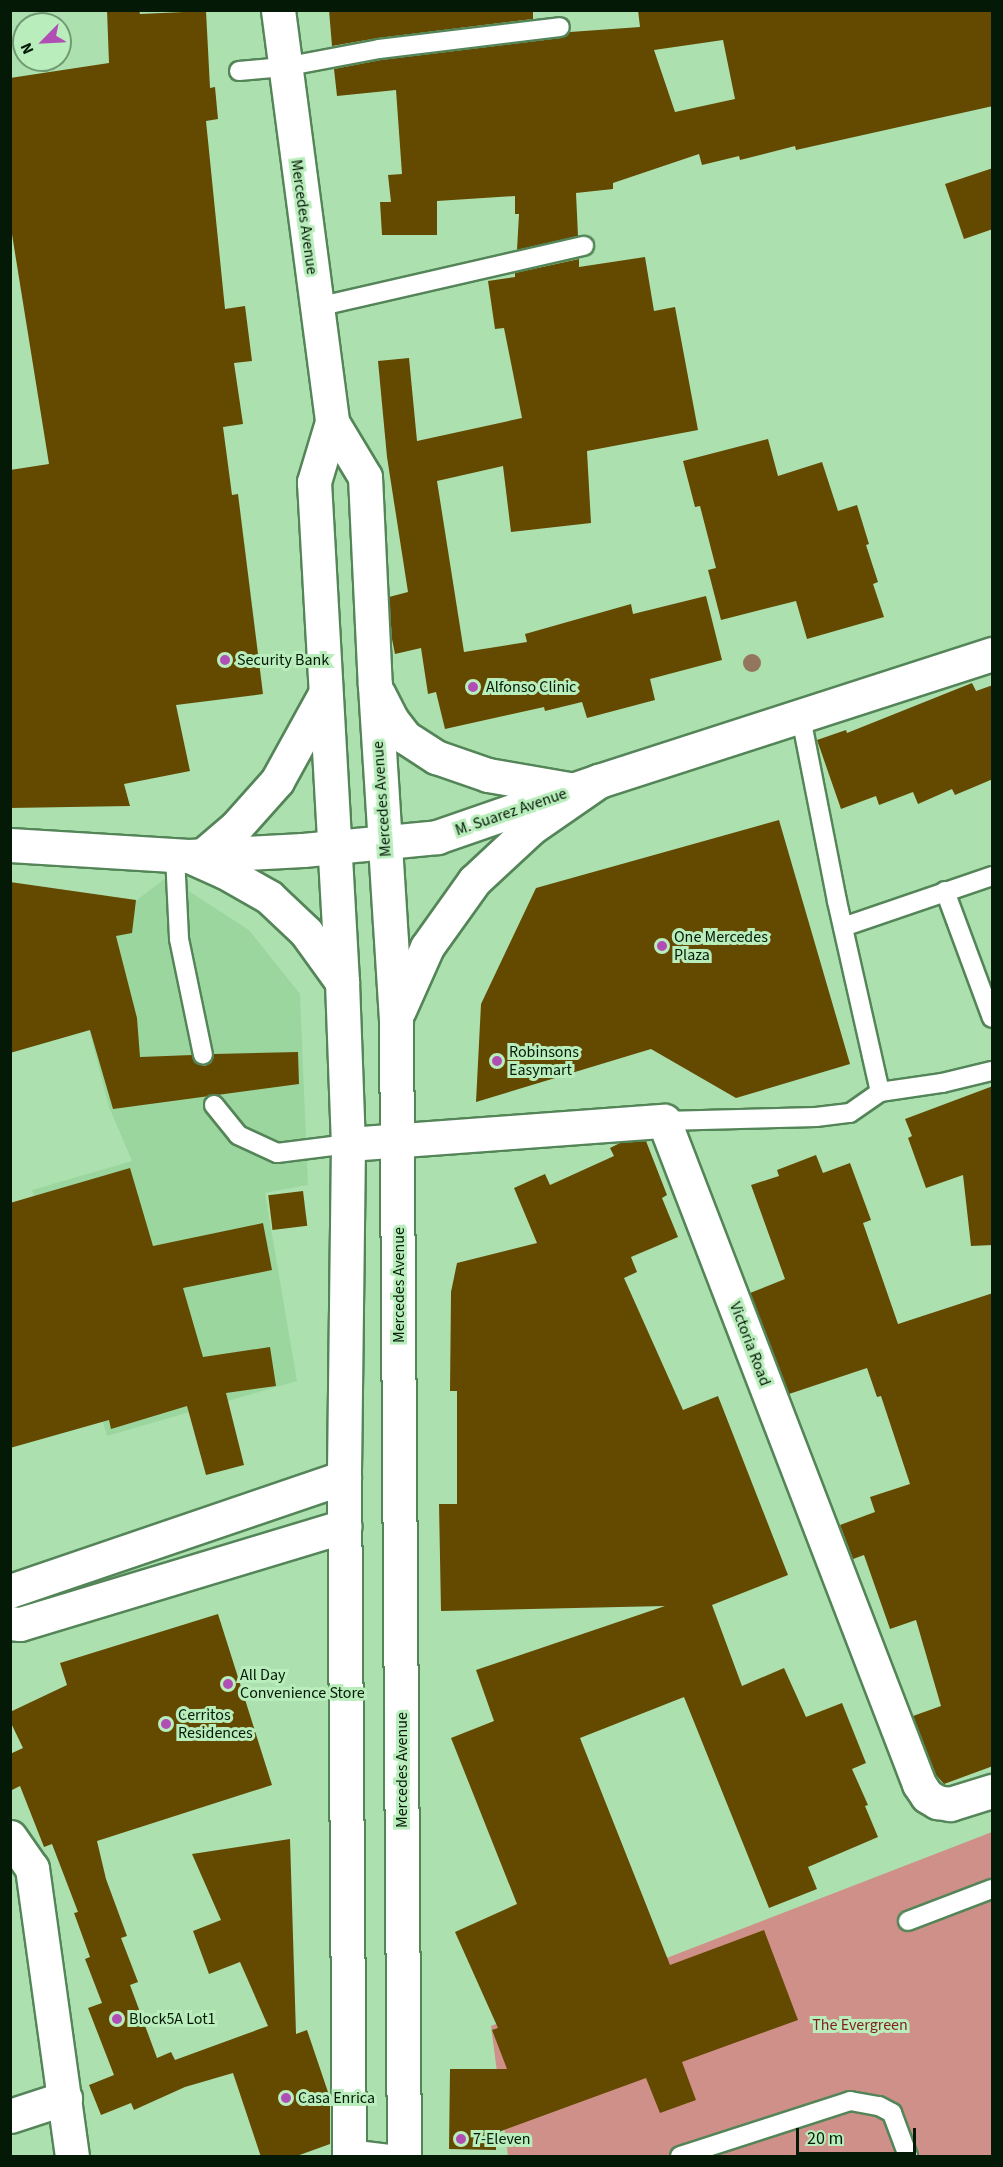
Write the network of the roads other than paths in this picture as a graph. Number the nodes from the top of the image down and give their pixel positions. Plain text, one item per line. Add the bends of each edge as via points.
1 (278, 10) edge
2 (560, 27) dead end
3 (284, 67) junction
4 (239, 72) dead end
5 (584, 246) dead end
6 (317, 307) junction
7 (332, 422) junction
8 (993, 654) edge
9 (375, 686) junction
10 (325, 694) junction
11 (801, 717) junction
12 (587, 786) junction
13 (385, 843) junction
14 (10, 845) edge
15 (334, 848) junction
16 (188, 856) junction
17 (993, 876) edge
18 (945, 891) junction
19 (843, 927) junction
20 (342, 982) junction
21 (396, 1018) junction
22 (993, 1018) edge
23 (203, 1054) dead end
24 (993, 1071) edge
25 (880, 1092) junction
26 (214, 1105) dead end
27 (664, 1121) junction
28 (399, 1140) junction
29 (348, 1144) junction
30 (344, 1477) junction
31 (345, 1526) junction
32 (97, 1560) junction
33 (10, 1591) edge
34 (111, 1597) junction
35 (10, 1623) edge
36 (993, 1791) edge
37 (10, 1837) edge
38 (993, 1888) edge
39 (908, 1921) dead end
40 (65, 2098) junction
41 (10, 2116) edge
42 (349, 2153) edge
43 (405, 2156) edge
44 (72, 2157) edge
45 (680, 2157) edge
46 (908, 2157) edge

1 - 3 main road, Mercedes Avenue
2 - 3 lane via 379,49
3 - 4 lane
3 - 6 main road, Mercedes Avenue
5 - 6 lane
6 - 7 main road, Mercedes Avenue
7 - 9 main road, Mercedes Avenue via 364,477
7 - 10 main road, Mercedes Avenue via 314,482
8 - 11 main road, M. Suarez Avenue
9 - 12 main road via 391,719 405,736 436,758 488,775
9 - 13 main road, Mercedes Avenue
10 - 15 main road, Mercedes Avenue
10 - 16 main road via 277,781 236,827
11 - 12 main road, M. Suarez Avenue
11 - 19 lane
12 - 13 main road, M. Suarez Avenue via 437,837
12 - 21 main road via 531,828 474,881 427,947
13 - 15 main road, M. Suarez Avenue
13 - 21 main road, Mercedes Avenue
14 - 16 main road, M. Suarez Avenue
15 - 16 main road, M. Suarez Avenue
15 - 20 main road, Mercedes Avenue
16 - 20 main road via 269,897 306,932
16 - 23 lane via 179,939
17 - 18 lane
18 - 19 lane
18 - 22 lane
19 - 25 lane
20 - 29 main road, Mercedes Avenue
21 - 28 main road, Mercedes Avenue
24 - 25 lane
25 - 27 lane via 850,1113
26 - 29 lane via 238,1135 278,1153
27 - 28 main road
27 - 36 main road, Victoria Road via 919,1784 932,1799 950,1804
28 - 29 main road
28 - 43 main road, Mercedes Avenue
29 - 30 main road, Mercedes Avenue
30 - 31 main road, Mercedes Avenue
30 - 32 main road
31 - 34 main road
31 - 42 main road, Mercedes Avenue
32 - 33 main road
32 - 34 lane
34 - 35 main road via 20,1624
37 - 40 main road via 32,1868
38 - 39 lane
40 - 41 main road
40 - 44 main road
42 - 43 lane
45 - 46 lane via 850,2101 879,2106 891,2113

